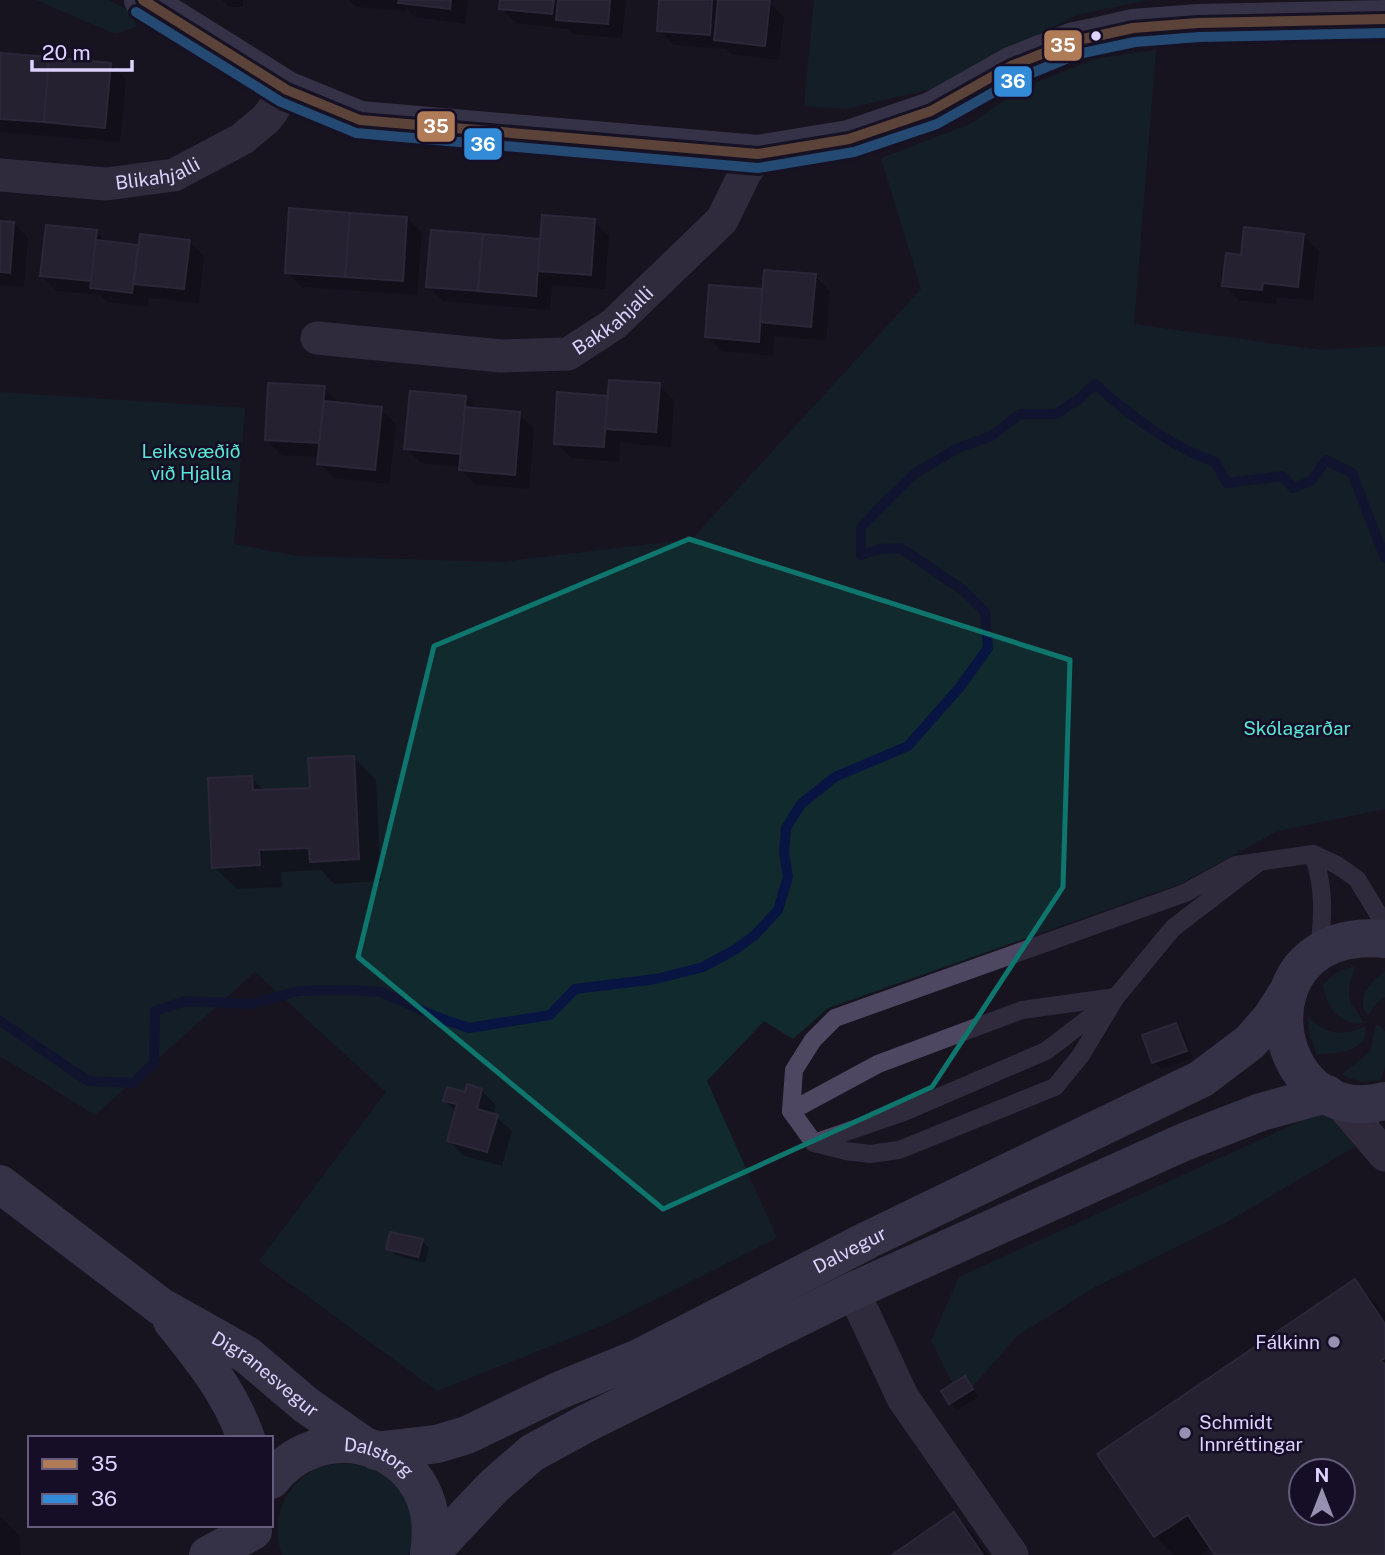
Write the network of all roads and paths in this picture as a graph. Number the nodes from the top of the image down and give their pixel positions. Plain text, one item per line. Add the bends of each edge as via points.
1 (144, 0) edge
2 (1385, 19) edge
3 (287, 90) junction
4 (758, 154) junction
5 (0, 175) edge
6 (317, 338) dead end
7 (1313, 854) junction
8 (1258, 863) junction
9 (1385, 925) edge
10 (1385, 939) edge
11 (1319, 952) junction
12 (1289, 990) junction
13 (1116, 998) junction
14 (1332, 1097) junction
15 (1385, 1101) edge
16 (791, 1111) junction
17 (814, 1143) junction
18 (1385, 1155) edge
19 (0, 1184) edge
20 (853, 1291) junction
21 (160, 1306) junction
22 (245, 1436) edge
23 (371, 1449) junction
24 (273, 1478) edge
25 (255, 1537) edge
26 (208, 1555) edge
27 (429, 1555) edge
28 (1012, 1555) edge

1 - 3 street
2 - 4 street via 1133,28 1074,41 1011,66 930,111 849,139
3 - 4 street via 360,120
3 - 5 street, Blikahjalli via 267,118 242,139 174,175 106,184
4 - 6 street, Bakkahjalli via 722,220 614,324 568,354 501,356
7 - 8 lane
7 - 9 lane via 1357,879
7 - 11 lane via 1323,891
8 - 13 lane via 1173,928
8 - 16 lane via 1236,865 1185,893 835,1018 813,1040 794,1070
10 - 11 street via 1363,937
11 - 12 street, Dalvegur via 1301,969
12 - 14 street via 1283,1020 1287,1049 1310,1083
12 - 23 street, Dalvegur via 1250,1042 1201,1079 868,1240 641,1357 467,1435 437,1444
13 - 16 lane via 1022,1010 878,1064
13 - 17 lane via 1046,1051 904,1112
13 - 17 lane via 1055,1087 899,1150 870,1154
14 - 15 street via 1356,1103
14 - 18 street
14 - 20 street, Dalvegur via 1261,1112 1184,1142
16 - 17 lane
19 - 21 street, Digranesvegur
20 - 27 street, Dalvegur via 532,1453
20 - 28 street via 903,1398
21 - 22 street, Digranesvegur via 214,1373
21 - 23 street, Digranesvegur via 247,1355 306,1405
23 - 24 street, Dalstorg via 332,1444 316,1448 285,1464
23 - 27 street, Dalstorg via 388,1455 420,1488 429,1510
25 - 26 street

